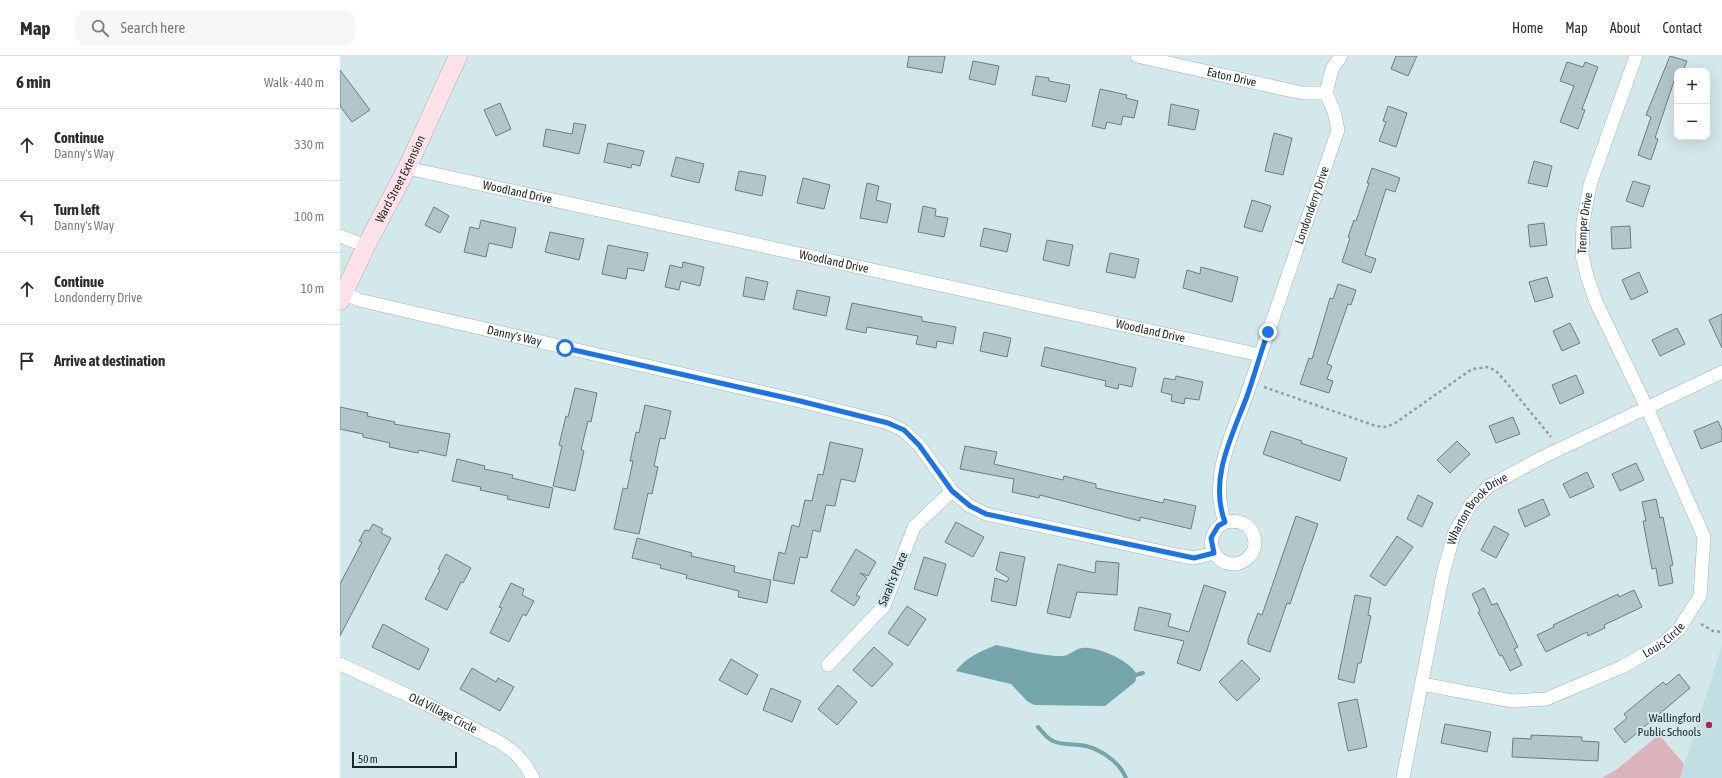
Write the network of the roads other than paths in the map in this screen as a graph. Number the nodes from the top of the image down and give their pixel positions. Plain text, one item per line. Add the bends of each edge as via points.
1 (458, 56) edge
2 (1137, 56) edge
3 (1341, 56) edge
4 (1636, 56) edge
5 (1326, 93) junction
6 (407, 168) junction
7 (340, 236) edge
8 (366, 246) junction
9 (342, 297) edge
10 (1260, 355) junction
11 (1722, 372) edge
12 (1647, 408) junction
13 (952, 491) junction
14 (1225, 522) junction
15 (1214, 553) junction
16 (340, 664) edge
17 (828, 665) dead end
18 (1422, 684) junction
19 (533, 778) edge
20 (1403, 778) edge

1 - 6 street, Ward Street Extension
2 - 5 street, Eaton Drive via 1302,93
3 - 5 street via 1332,69
4 - 12 street, Tremper Drive via 1590,185 1582,222 1582,254 1596,302
5 - 10 street, Londonderry Drive via 1334,111 1338,130
6 - 8 street, Ward Street Extension
6 - 10 street, Woodland Drive
7 - 8 street
8 - 9 street, Ward Street Extension
9 - 13 street, Danny's Way via 888,423 904,430 919,445
10 - 14 street via 1234,427 1219,479 1220,509
11 - 12 street, Wharton Brook Drive
12 - 18 street, Wharton Brook Drive via 1532,462 1489,486 1471,504 1454,534 1443,574
12 - 18 street, Louis Circle via 1704,537 1700,596 1679,629 1662,644 1622,667 1546,699 1512,701
13 - 15 street, Danny's Way via 970,506 986,514 1194,558
13 - 17 street, Sarah's Place via 914,527 884,606
14 - 15 street via 1218,526 1211,538
14 - 15 street via 1243,522 1254,536 1255,546 1245,561 1236,564 1227,564 1219,560
16 - 19 street, Old Village Circle via 503,744 516,754
18 - 20 street, Wharton Brook Drive

